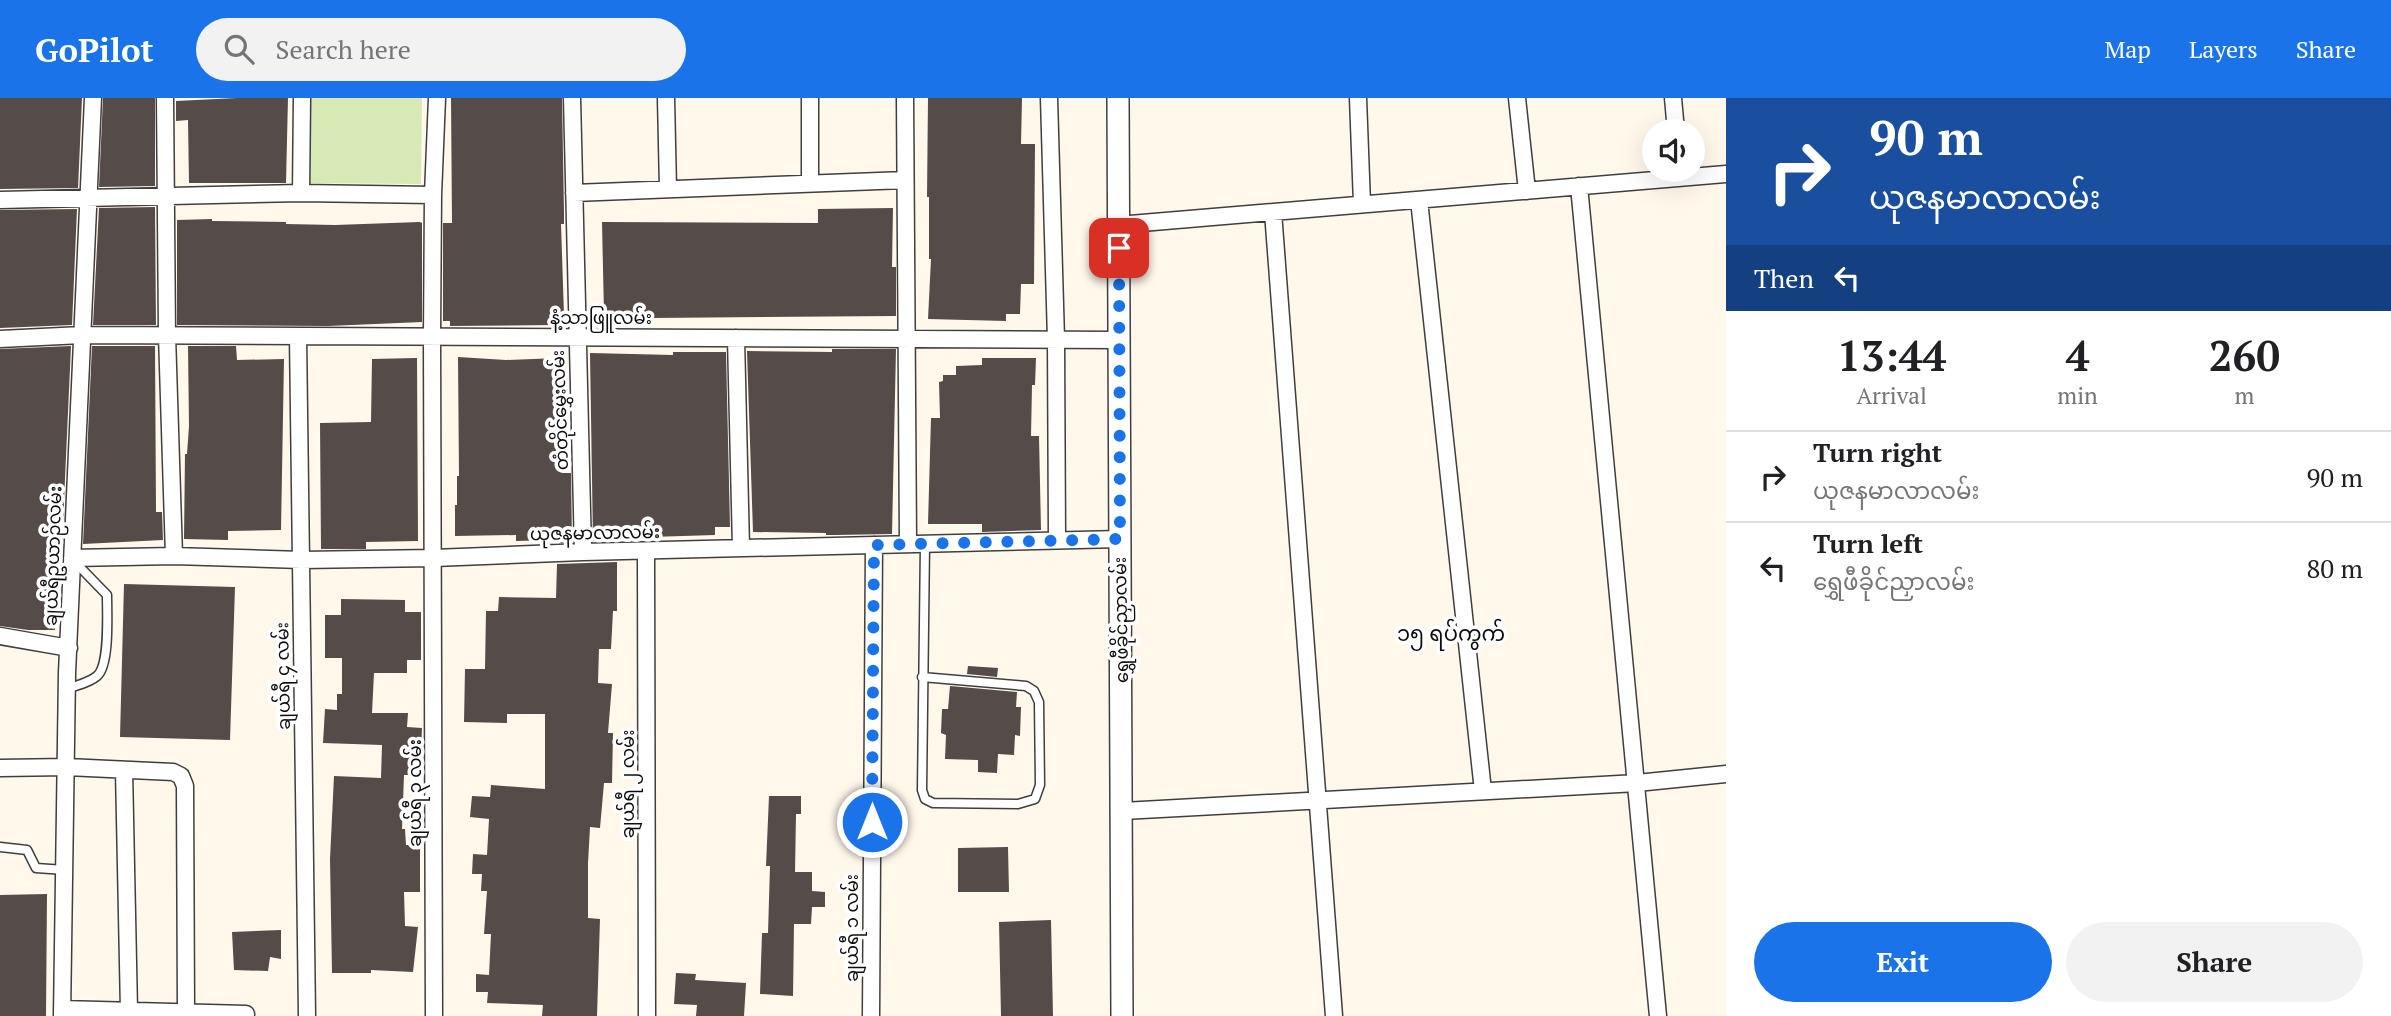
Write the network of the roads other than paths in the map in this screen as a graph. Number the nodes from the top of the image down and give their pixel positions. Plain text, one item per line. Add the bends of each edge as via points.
1 (93, 98) edge
2 (165, 98) edge
3 (302, 98) edge
4 (437, 98) edge
5 (572, 98) edge
6 (666, 98) edge
7 (810, 98) edge
8 (905, 98) edge
9 (1049, 98) edge
10 (1118, 98) edge
11 (1358, 98) edge
12 (1517, 98) edge
13 (1673, 98) edge
14 (1675, 119) edge
15 (1705, 174) edge
16 (1726, 174) edge
17 (1642, 178) edge
18 (905, 180) junction
19 (810, 183) junction
20 (1579, 186) junction
21 (668, 189) junction
22 (1527, 191) junction
23 (300, 193) junction
24 (574, 193) junction
25 (433, 195) junction
26 (166, 196) junction
27 (88, 197) junction
28 (0, 200) edge
29 (1419, 200) junction
30 (1362, 204) junction
31 (1273, 212) junction
32 (1118, 225) junction
33 (82, 335) junction
34 (167, 335) junction
35 (298, 336) junction
36 (432, 337) junction
37 (577, 337) junction
38 (736, 338) junction
39 (0, 339) edge
40 (906, 339) junction
41 (1056, 339) junction
42 (1119, 340) junction
43 (1057, 539) junction
44 (1120, 539) junction
45 (908, 543) junction
46 (925, 543) junction
47 (874, 545) junction
48 (741, 548) junction
49 (583, 552) junction
50 (646, 552) junction
51 (174, 556) junction
52 (72, 558) junction
53 (301, 560) junction
54 (434, 564) junction
55 (0, 636) edge
56 (69, 648) junction
57 (922, 677) junction
58 (67, 689) junction
59 (67, 767) junction
60 (0, 768) edge
61 (124, 770) junction
62 (1726, 774) edge
63 (1637, 783) junction
64 (1483, 791) junction
65 (1319, 800) junction
66 (1123, 811) junction
67 (0, 847) edge
68 (65, 870) junction
69 (129, 1011) junction
70 (186, 1012) junction
71 (62, 1013) edge
72 (246, 1014) dead end
73 (306, 1016) edge
74 (434, 1016) edge
75 (648, 1016) edge
76 (871, 1016) edge
77 (1122, 1016) edge
78 (1334, 1016) edge
79 (1654, 1016) edge

1 - 27 street, ချယ်ရီဥယာဉ်လမ်း
2 - 26 street
3 - 23 street
4 - 25 street
5 - 24 street, တံတိုင်မွှေးလမ်း
6 - 21 street
7 - 19 street
8 - 18 street
9 - 41 street
10 - 32 street, ရွှေဖီခိုင်ညှာလမ်း
11 - 30 street
12 - 22 street
13 - 14 street
15 - 16 street
17 - 20 street
18 - 19 street
18 - 40 street
19 - 21 street
20 - 22 street
20 - 63 street
21 - 24 street
22 - 29 street
23 - 25 street
23 - 26 street
24 - 37 street, တံတိုင်မွှေးလမ်း
25 - 36 street
26 - 27 street
26 - 34 street
27 - 28 street
27 - 33 street, ချယ်ရီဥယာဉ်လမ်း
29 - 30 street
29 - 64 street
30 - 31 street
31 - 32 street
31 - 65 street
32 - 42 street, ရွှေဖီခိုင်ညှာလမ်း
33 - 34 street, နံ့သာဖြူလမ်း
33 - 39 street, နံ့သာဖြူလမ်း
33 - 52 street, ချယ်ရီဥယာဉ်လမ်း
34 - 35 street, နံ့သာဖြူလမ်း
34 - 51 street
35 - 36 street, နံ့သာဖြူလမ်း
35 - 53 street, ချယ်ရီ ၄ လမ်း
36 - 37 street, နံ့သာဖြူလမ်း
36 - 54 street
37 - 38 street, နံ့သာဖြူလမ်း
37 - 49 street, တံတိုင်မွှေးလမ်း
38 - 40 street, နံ့သာဖြူလမ်း
38 - 48 street
40 - 41 street, နံ့သာဖြူလမ်း
40 - 45 street
41 - 42 street, နံ့သာဖြူလမ်း
41 - 43 street
42 - 44 street, ရွှေဖီခိုင်ညှာလမ်း
43 - 44 street, ယုဇနမာလာလမ်း
43 - 46 street, ယုဇနမာလာလမ်း
44 - 66 street, ရွှေဖီခိုင်ညှာလမ်း
45 - 46 street, ယုဇနမာလာလမ်း
45 - 47 street, ယုဇနမာလာလမ်း
46 - 57 lane
47 - 48 street, ယုဇနမာလာလမ်း
47 - 76 street, ချယ်ရီ ၁ လမ်း
48 - 50 street, ယုဇနမာလာလမ်း
49 - 50 street, ယုဇနမာလာလမ်း
49 - 54 street, ယုဇနမာလာလမ်း
50 - 75 street, ချယ်ရီ ၂ လမ်း
51 - 52 street, ယုဇနမာလာလမ်း
51 - 53 street, ယုဇနမာလာလမ်း
52 - 56 street, ချယ်ရီဥယာဉ်လမ်း
52 - 58 lane via 107,595 107,629 103,669 98,676
53 - 54 street, ယုဇနမာလာလမ်း
53 - 73 street, ချယ်ရီ ၄ လမ်း
54 - 74 street, ချယ်ရီ ၃ လမ်း
55 - 56 street
56 - 58 street, ချယ်ရီဥယာဉ်လမ်း
57 - 57 lane via 1026,686 1034,691 1039,702 1040,785 1035,799 1018,804 933,803 925,799
58 - 59 street, ချယ်ရီဥယာဉ်လမ်း
59 - 60 street
59 - 61 street
59 - 68 street, ချယ်ရီဥယာဉ်လမ်း
61 - 69 street
61 - 70 street via 173,772 185,786
62 - 63 street
63 - 64 street
63 - 79 street
64 - 65 street
65 - 66 street
65 - 78 street
66 - 77 street, ရွှေဖီခိုင်ညှာလမ်း
67 - 68 lane via 27,850 36,869
68 - 71 street, ချယ်ရီဥယာဉ်လမ်း
69 - 70 street
69 - 71 street
70 - 72 street

